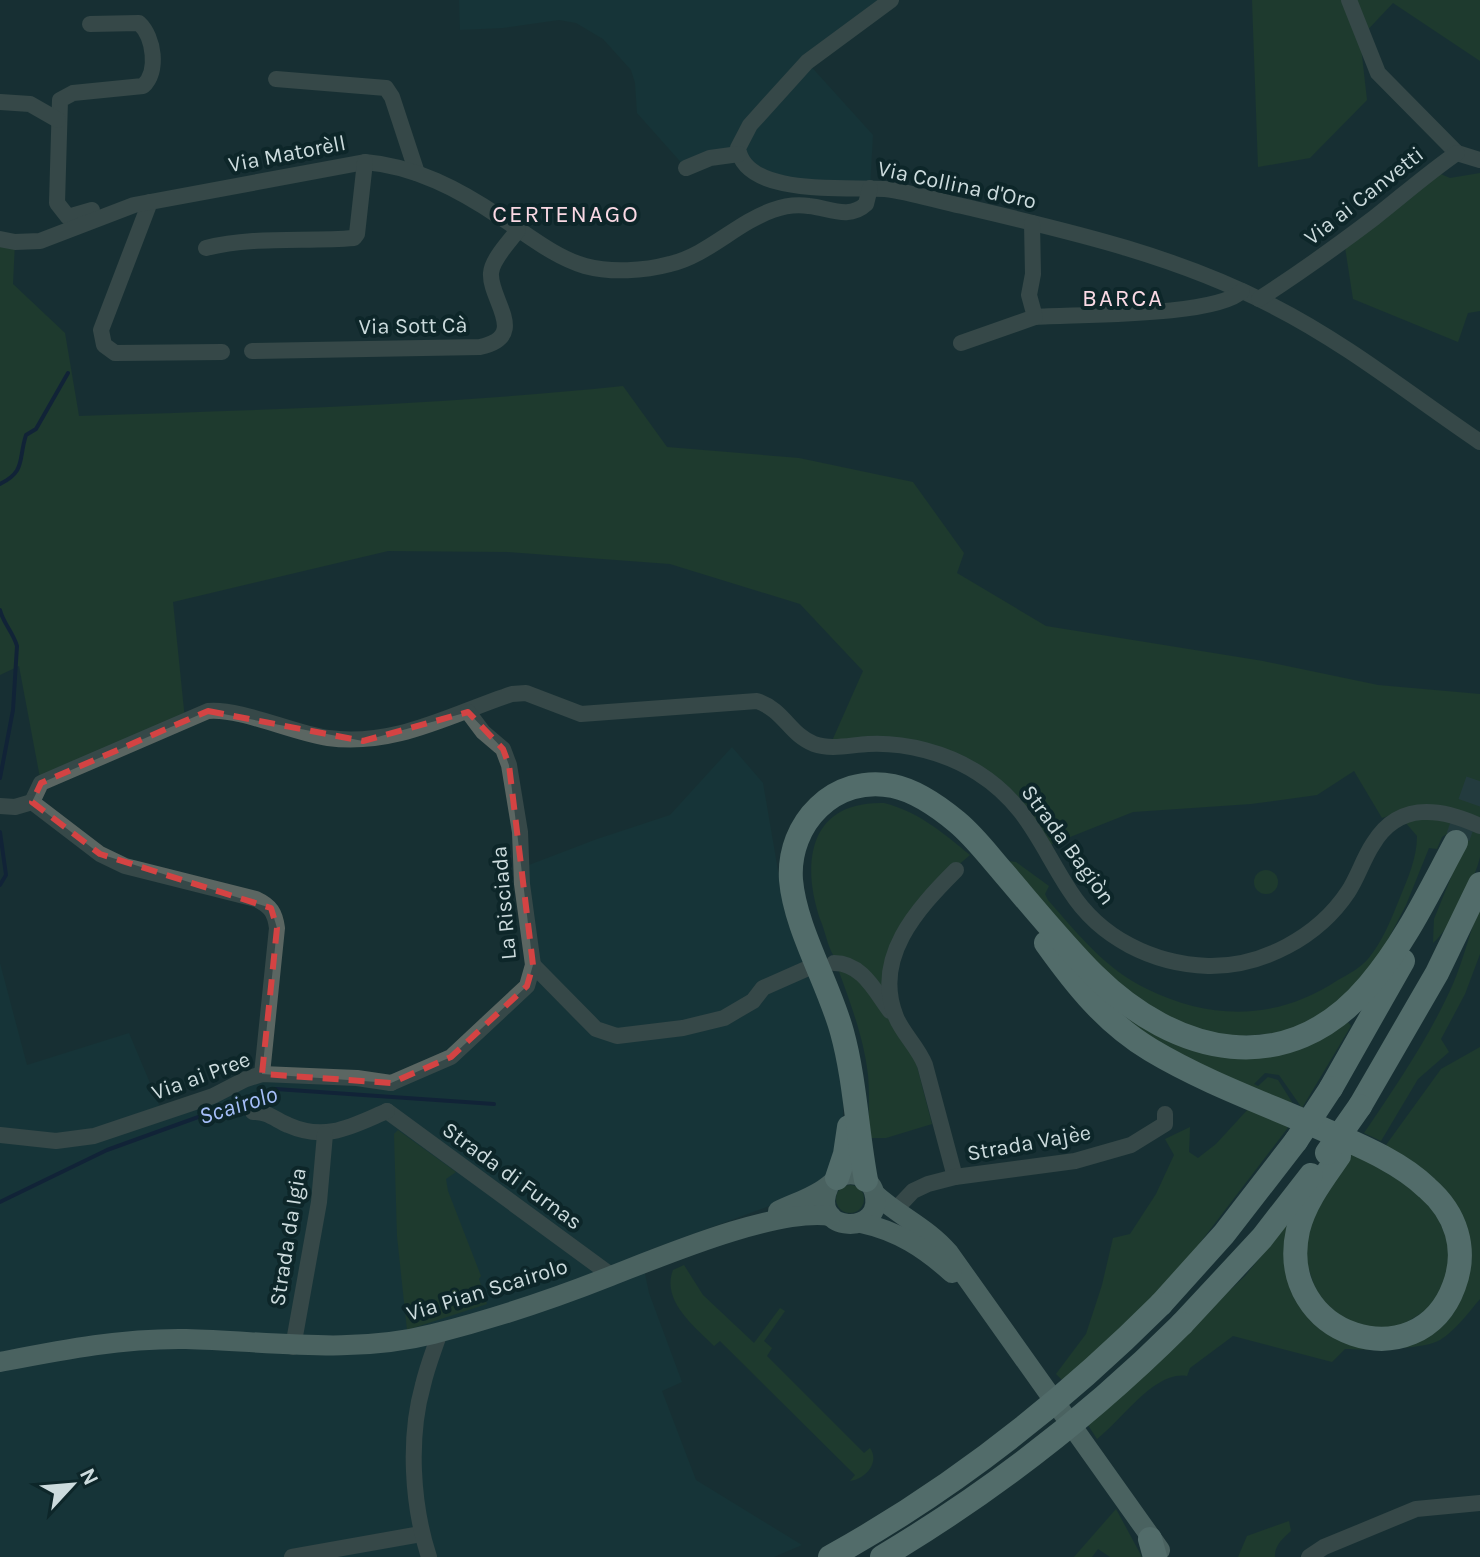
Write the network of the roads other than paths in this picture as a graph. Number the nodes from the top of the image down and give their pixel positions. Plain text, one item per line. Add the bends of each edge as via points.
1 (891, 0) edge
2 (1349, 0) edge
3 (90, 24) dead end
4 (276, 79) dead end
5 (0, 102) edge
6 (58, 120) junction
7 (1457, 153) junction
8 (739, 154) junction
9 (1480, 160) edge
10 (365, 162) junction
11 (686, 168) dead end
12 (417, 173) junction
13 (870, 188) junction
14 (150, 202) junction
15 (118, 210) junction
16 (1032, 223) junction
17 (518, 230) junction
18 (0, 239) edge
19 (206, 248) dead end
20 (1242, 291) junction
21 (1259, 299) junction
22 (1035, 317) junction
23 (961, 343) dead end
24 (252, 351) dead end
25 (222, 352) dead end
26 (1480, 442) edge
27 (468, 712) junction
28 (32, 802) junction
29 (0, 806) edge
30 (1480, 826) edge
31 (1001, 869) junction
32 (956, 870) dead end
33 (1480, 884) edge
34 (834, 963) dead end
35 (533, 965) junction
36 (806, 969) dead end
37 (897, 1021) junction
38 (262, 1074) junction
39 (391, 1083) junction
40 (851, 1085) junction
41 (387, 1111) junction
42 (253, 1112) dead end
43 (1165, 1114) dead end
44 (325, 1134) junction
45 (0, 1135) edge
46 (1333, 1155) junction
47 (955, 1177) junction
48 (833, 1182) junction
49 (870, 1187) junction
50 (895, 1210) junction
51 (831, 1216) junction
52 (861, 1223) junction
53 (741, 1230) junction
54 (612, 1276) junction
55 (979, 1297) junction
56 (440, 1332) junction
57 (293, 1347) junction
58 (0, 1362) edge
59 (1480, 1503) edge
60 (421, 1534) junction
61 (1155, 1548) edge
62 (292, 1557) edge
63 (429, 1557) edge
64 (830, 1557) edge
65 (882, 1557) edge
66 (1309, 1557) edge

1 - 8 street via 793,76 750,125
2 - 7 street, Via ai Canvetti via 1378,73
3 - 6 street via 143,26 153,74 133,89 68,94 58,106
4 - 12 street via 386,88
5 - 6 street via 30,104
6 - 15 street via 59,209 68,217 108,204
7 - 9 street
7 - 21 street, Via ai Canvetti
8 - 11 street
8 - 13 street, Via Collina d'Oro via 750,169 778,181 804,187
10 - 12 street, Via Matorèll
10 - 14 street, Via Matorèll
10 - 19 street via 354,238
12 - 17 street, Via Matorèll via 468,197
13 - 16 street, Via Collina d'Oro
13 - 17 street, Via Matorèll via 866,204 856,212 784,207 692,256 651,268 585,265
14 - 15 street, Via Matorèll
14 - 25 street via 101,330 104,345 115,353
15 - 18 street, Via Matorèll via 40,241
16 - 20 street, Via Collina d'Oro via 1166,259
16 - 22 street via 1029,295
17 - 24 street, Via Sott Cà via 492,267 505,322 492,344
20 - 21 street, Via Collina d'Oro
20 - 22 street via 1231,300 1194,309
21 - 26 street, Via Collina d'Oro
22 - 23 street
27 - 28 street via 363,741 208,711 41,783
27 - 30 street, Strada Bagiòn via 526,693 581,714 757,701 775,708 799,735 815,744 894,745 943,756 979,774 1014,803 1070,892 1098,924 1155,957 1192,965 1243,962 1303,937 1337,907 1376,839 1399,820 1439,811
27 - 35 street, La Risciada via 503,749 509,765
28 - 29 street
28 - 38 street via 100,854 125,866 256,899 271,908 277,928
31 - 40 highway via 947,813 906,790 878,784 850,788 834,795 802,826 792,854 791,884 838,1019
31 - 46 highway via 1077,986 1122,1030 1191,1071 1385,1159 1438,1199 1455,1225 1458,1274 1438,1314 1411,1332 1379,1339 1347,1332 1320,1315 1300,1282 1296,1257 1302,1219
31 - 64 highway, bridge via 1092,973 1130,1006 1188,1038 1253,1048 1316,1030 1355,1000 1393,951 1457,839 1403,960 1331,1088 1224,1234 1089,1373 1002,1445
32 - 37 street via 895,949 889,980
33 - 46 highway via 1398,1063
34 - 37 street via 861,973
35 - 36 street via 596,1029 617,1036 724,1018 753,1001 763,988
35 - 39 street, La Risciada via 527,986 451,1057
37 - 47 street via 921,1054
38 - 39 street, Via ai Pree
38 - 45 street, Via ai Pree via 188,1105 83,1138
39 - 41 street
40 - 48 highway via 847,1143
40 - 49 highway
41 - 44 street
41 - 54 street, Strada di Furnas
42 - 44 street
43 - 47 street, Strada Vajèe via 1165,1124 1131,1145 1075,1161
44 - 57 street, Strada da Igia
46 - 65 highway, bridge via 1262,1238 1120,1384 967,1503
47 - 50 street, Strada Vajèe via 913,1191
48 - 49 main road via 852,1174
48 - 51 main road via 825,1201
48 - 53 main road, Via Pian Scairolo
49 - 50 main road
49 - 52 main road via 873,1211
50 - 55 main road via 938,1240
51 - 52 main road via 848,1225
51 - 53 main road, Via Pian Scairolo via 797,1215
52 - 55 main road via 889,1229 920,1246
53 - 54 main road, Via Pian Scairolo
54 - 56 main road, Via Pian Scairolo
55 - 61 main road
56 - 57 main road, Via Pian Scairolo via 378,1343
56 - 60 street via 418,1416 415,1494
57 - 58 main road, Via Pian Scairolo via 140,1340
59 - 66 street via 1416,1509
60 - 62 street
60 - 63 street

